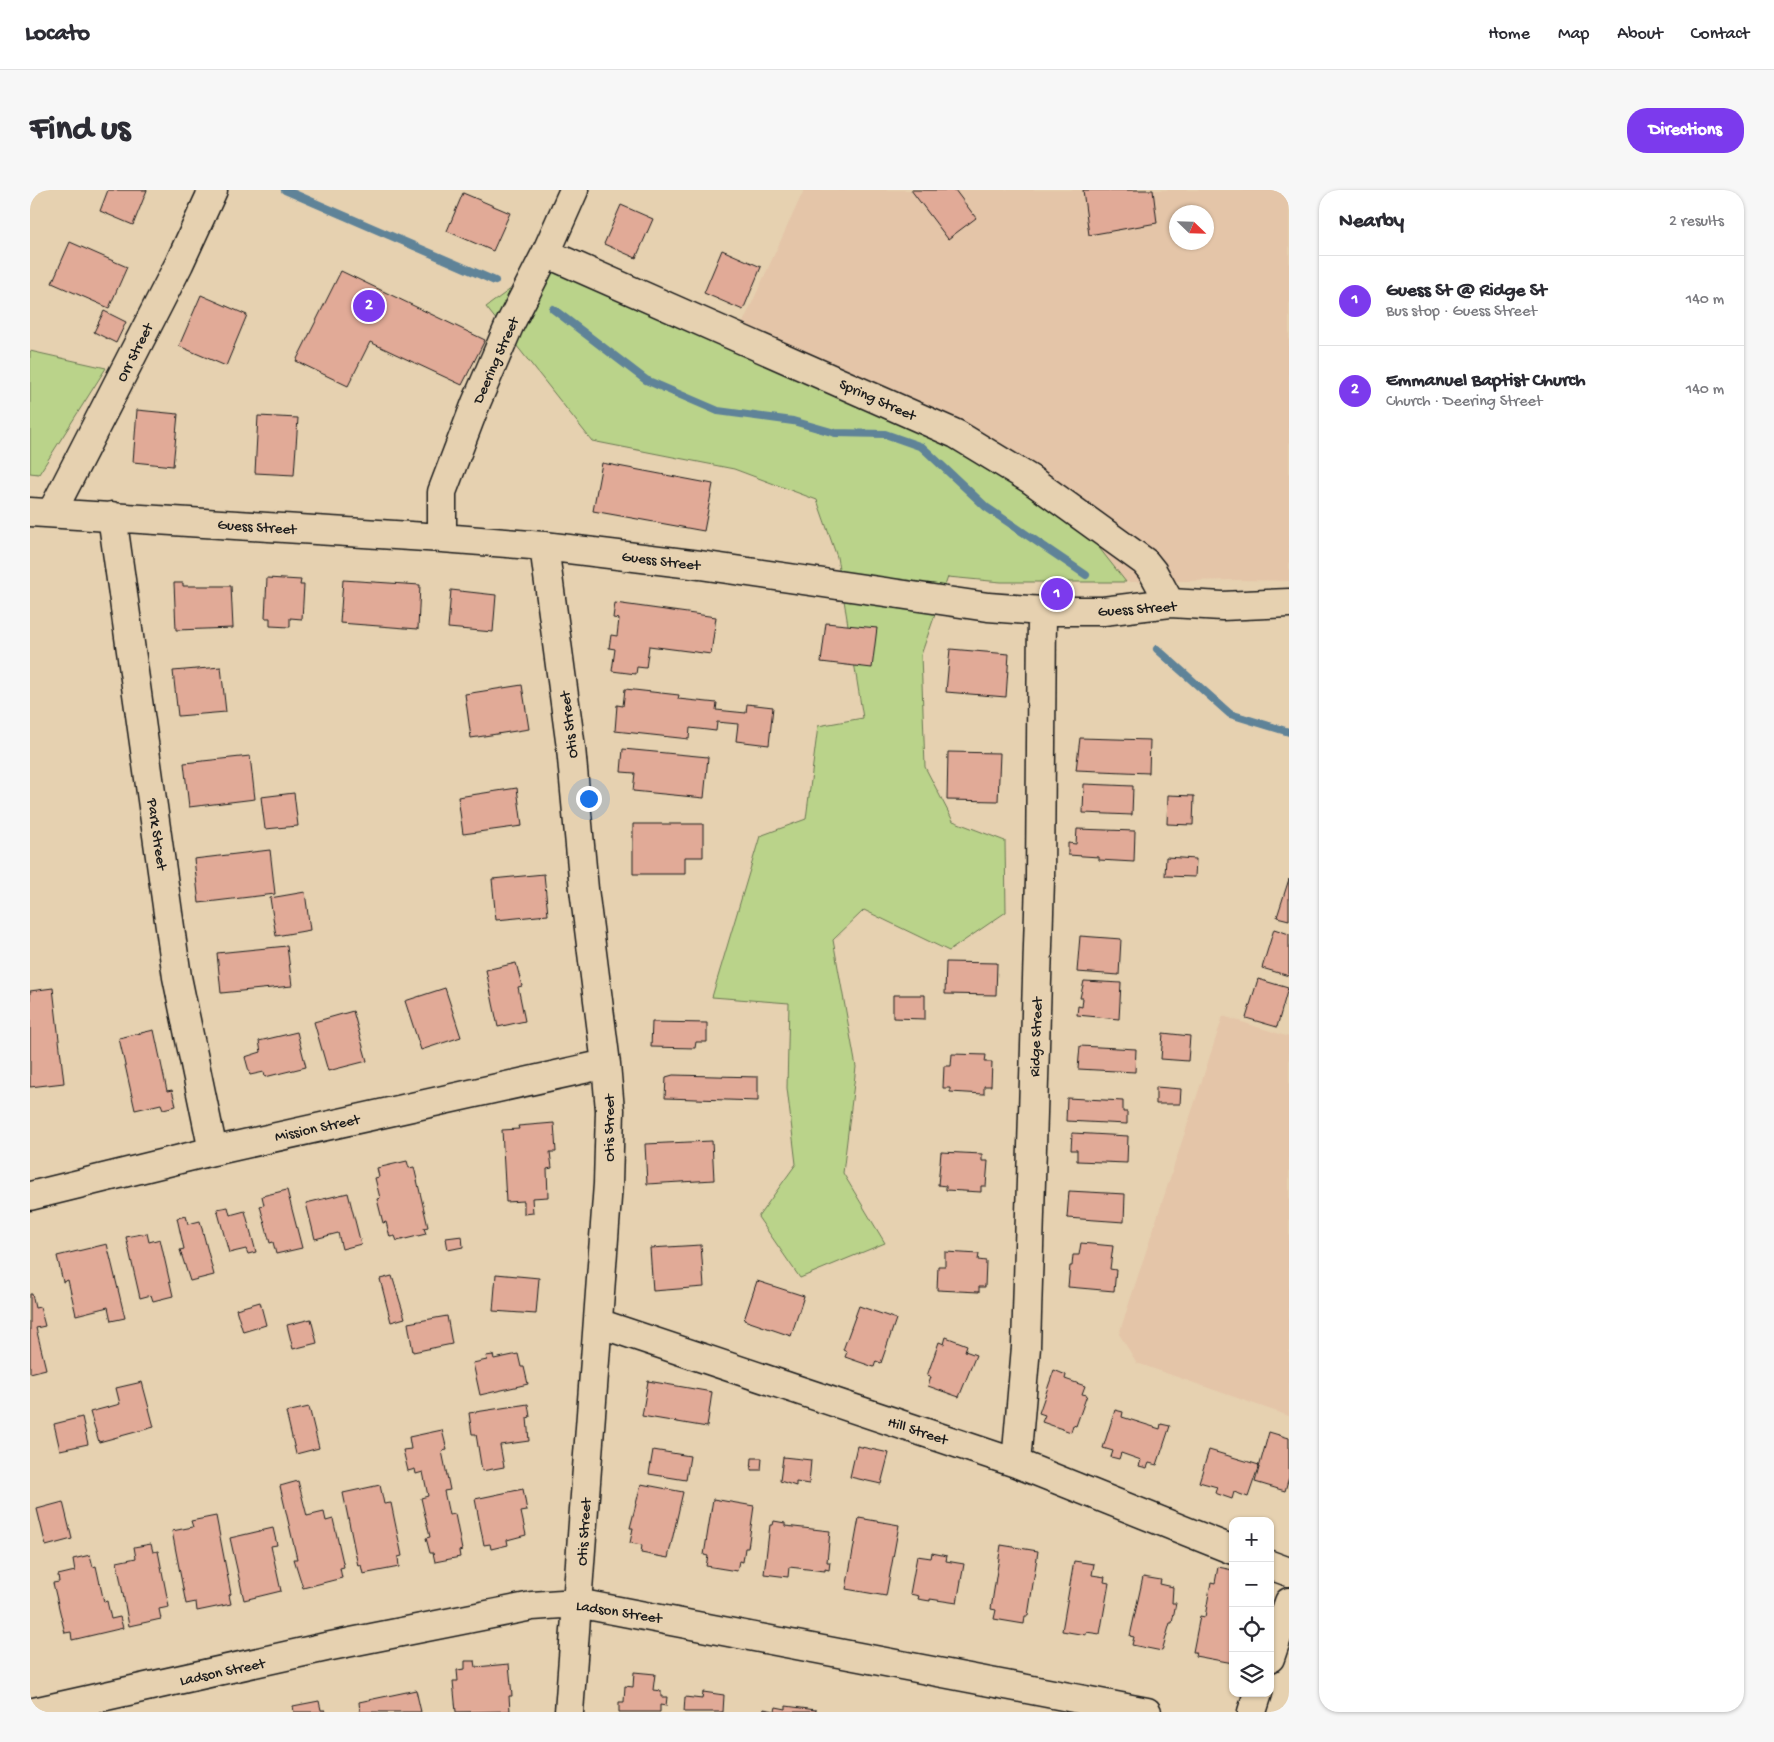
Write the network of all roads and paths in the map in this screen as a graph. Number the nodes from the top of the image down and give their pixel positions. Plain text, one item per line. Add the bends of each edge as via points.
1 (213, 190) edge
2 (574, 190) edge
3 (546, 253) junction
4 (41, 512) edge
5 (112, 516) junction
6 (442, 538) junction
7 (544, 546) junction
8 (1170, 604) junction
9 (1289, 604) edge
10 (1042, 611) junction
11 (606, 1064) junction
12 (213, 1151) junction
13 (30, 1196) edge
14 (598, 1324) junction
15 (1016, 1463) junction
16 (1229, 1548) edge
17 (1274, 1566) edge
18 (1289, 1572) edge
19 (577, 1602) junction
20 (1289, 1602) edge
21 (1272, 1652) edge
22 (1257, 1697) edge
23 (34, 1712) edge
24 (569, 1712) edge
25 (1147, 1712) edge
26 (1252, 1712) edge

1 - 4 street, Orr Street via 179,264
2 - 3 street, Deering Street
3 - 6 street, Deering Street via 509,326 442,492
3 - 8 street, Spring Street via 956,434 1030,479 1145,562
4 - 5 street, Guess Street
5 - 6 street, Guess Street
5 - 12 street, Park Street via 177,977
6 - 7 street, Guess Street
7 - 10 street, Guess Street via 988,607
7 - 11 street, Otis Street via 571,748 584,889
8 - 9 street, Guess Street
8 - 10 street, Guess Street via 1102,611
10 - 15 street, Ridge Street via 1040,879 1026,1347
11 - 12 street, Mission Street
11 - 14 street, Otis Street via 610,1110 608,1184
12 - 13 street, Mission Street
14 - 15 street, Hill Street
14 - 19 street, Otis Street
15 - 16 street, Hill Street
17 - 18 street
19 - 23 street, Ladson Street via 532,1606 326,1647
19 - 24 street, Otis Street
19 - 25 street, Ladson Street
20 - 21 street
22 - 26 street

